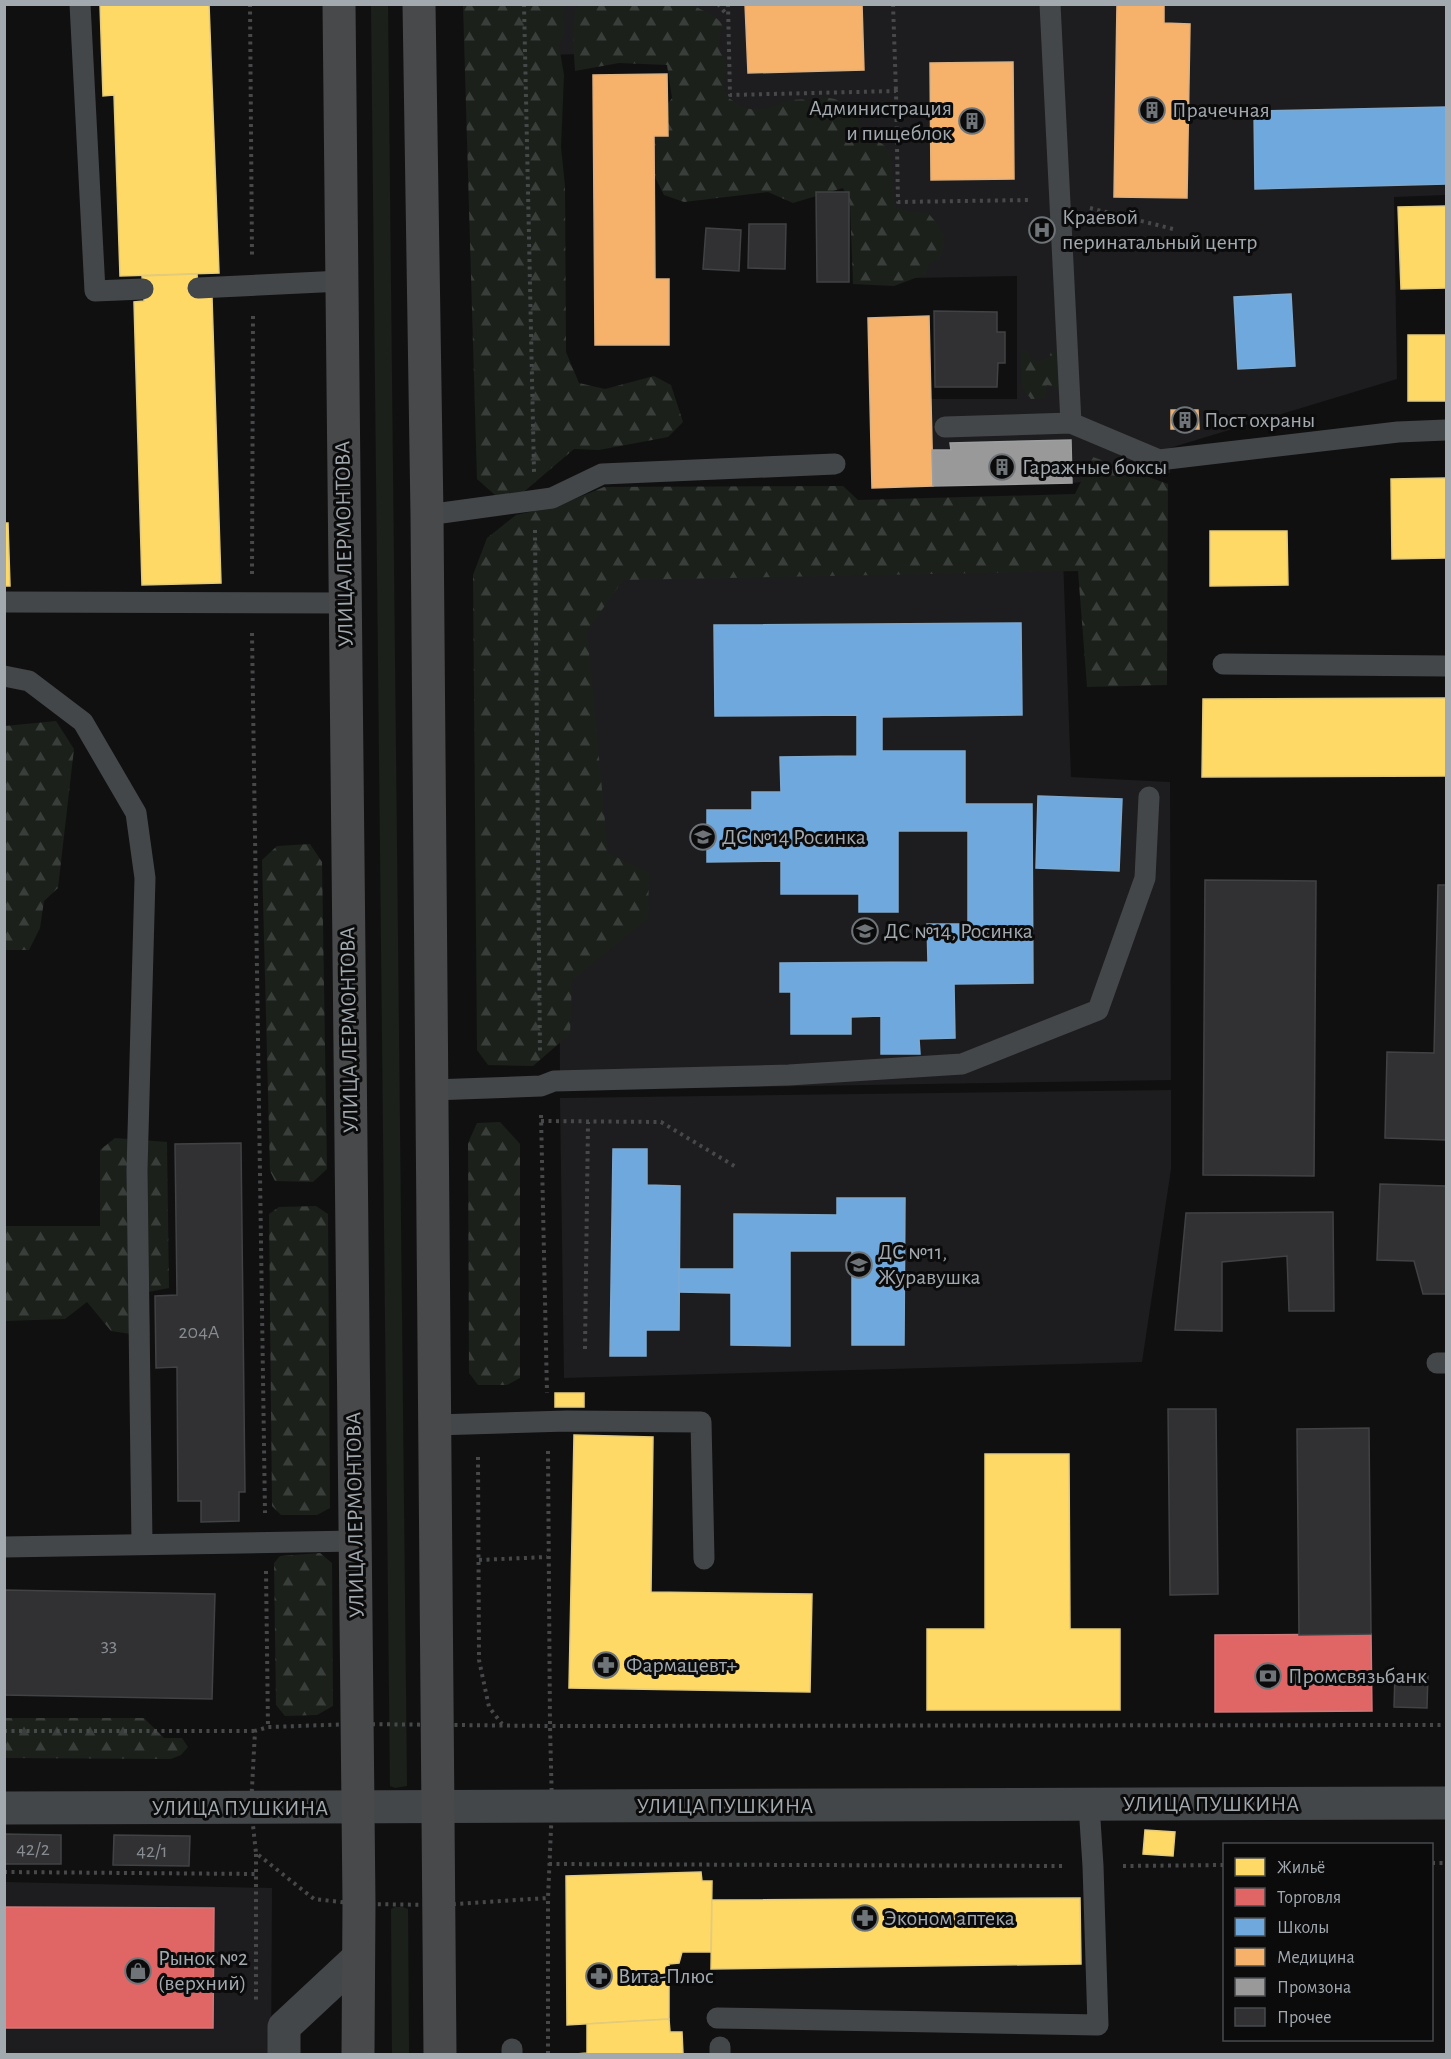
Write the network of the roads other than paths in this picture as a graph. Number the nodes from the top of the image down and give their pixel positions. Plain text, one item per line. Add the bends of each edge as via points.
1 (80, 4) edge
2 (339, 4) edge
3 (419, 4) edge
4 (1050, 4) edge
5 (342, 282) junction
6 (198, 288) dead end
7 (143, 289) dead end
8 (1071, 423) junction
9 (945, 427) dead end
10 (1446, 430) edge
11 (835, 464) dead end
12 (427, 515) junction
13 (4, 602) edge
14 (344, 603) junction
15 (1223, 664) dead end
16 (1446, 666) edge
17 (4, 676) edge
18 (1149, 797) dead end
19 (432, 1090) junction
20 (435, 1425) junction
21 (356, 1541) junction
22 (142, 1544) junction
23 (4, 1547) edge
24 (704, 1559) dead end
25 (1446, 1803) edge
26 (1089, 1805) junction
27 (4, 1808) edge
28 (357, 1808) junction
29 (438, 1808) junction
30 (358, 1958) junction
31 (717, 2018) dead end
32 (284, 2055) edge
33 (358, 2055) edge
34 (440, 2055) edge

1 - 7 lane via 95,291
2 - 5 main road, УЛИЦА ЛЕРМОНТОВА
3 - 12 main road
4 - 8 lane
5 - 6 lane
5 - 14 main road, УЛИЦА ЛЕРМОНТОВА
8 - 9 lane
8 - 10 lane via 1159,460 1398,432
11 - 12 lane via 602,474 552,498
12 - 19 main road
13 - 14 lane
14 - 21 main road, УЛИЦА ЛЕРМОНТОВА
15 - 16 lane
17 - 22 lane via 29,681 83,722 136,813 145,878 137,1170
18 - 19 lane via 1145,878 1098,1010 962,1064 789,1075 554,1081 541,1086
19 - 20 main road
20 - 24 lane via 701,1422
20 - 29 main road
21 - 22 lane
21 - 28 main road, УЛИЦА ЛЕРМОНТОВА
22 - 23 lane
25 - 26 street, УЛИЦА ПУШКИНА
26 - 29 street, УЛИЦА ПУШКИНА
26 - 31 lane via 1098,2025
27 - 28 street, УЛИЦА ПУШКИНА
28 - 29 street, УЛИЦА ПУШКИНА
28 - 30 main road, УЛИЦА ЛЕРМОНТОВА
29 - 34 main road
30 - 32 street via 284,2027
30 - 33 main road, УЛИЦА ЛЕРМОНТОВА

